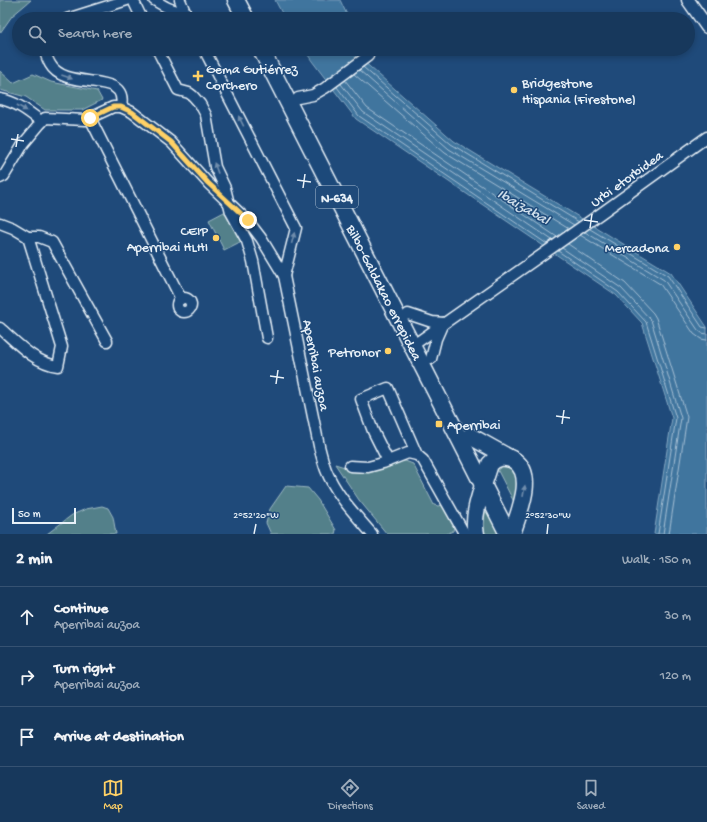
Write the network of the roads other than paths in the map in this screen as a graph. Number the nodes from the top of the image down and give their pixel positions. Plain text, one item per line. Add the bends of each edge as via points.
1 (127, 0) edge
2 (133, 0) edge
3 (154, 0) edge
4 (180, 0) edge
5 (236, 0) edge
6 (248, 0) edge
7 (688, 0) edge
8 (89, 12) edge
9 (139, 12) edge
10 (178, 12) edge
11 (185, 12) edge
12 (242, 12) edge
13 (254, 12) edge
14 (707, 27) edge
15 (46, 56) edge
16 (161, 56) edge
17 (208, 56) edge
18 (265, 56) edge
19 (277, 56) edge
20 (368, 56) dead end
21 (298, 98) junction
22 (0, 99) edge
23 (121, 107) junction
24 (90, 118) junction
25 (42, 122) junction
26 (707, 137) edge
27 (0, 178) edge
28 (230, 204) junction
29 (0, 223) edge
30 (0, 228) edge
31 (12, 228) junction
32 (28, 237) junction
33 (284, 276) junction
34 (181, 299) dead end
35 (408, 314) junction
36 (444, 323) junction
37 (0, 328) edge
38 (267, 338) dead end
39 (107, 342) dead end
40 (417, 342) junction
41 (431, 359) junction
42 (470, 436) junction
43 (416, 455) junction
44 (388, 461) junction
45 (515, 461) junction
46 (350, 466) dead end
47 (488, 471) junction
48 (484, 486) junction
49 (469, 531) edge
50 (514, 531) edge
51 (372, 534) edge

1 - 8 street
2 - 9 street
3 - 10 street
4 - 11 street
5 - 12 highway
6 - 13 highway
7 - 14 street
15 -> 23 street via 58,74 74,80 109,84 119,90
28 -> 16 street, Aperribai auzoa via 215,167 206,115 193,96 178,90
33 -> 17 street via 296,228
18 - 40 highway, Bilbo-Galdakao errepidea / N-634
19 - 21 highway, Bilbo-Galdakao errepidea / N-634
20 - 21 street via 325,88 313,95
21 - 35 highway, Bilbo-Galdakao errepidea / N-634
22 -> 25 street via 24,108
23 - 24 street via 113,107
23 - 28 street, Aperribai auzoa via 132,112 171,142
24 - 25 street via 45,118
24 - 34 street
25 - 27 street
26 - 36 street, Urbi etorbidea
28 - 33 street, Aperribai auzoa via 248,220
28 - 38 street, Aperribai auzoa via 231,212 247,241 253,261
29 - 31 street
30 - 31 street
31 - 32 street
32 - 37 street via 62,347 58,366 47,364 28,352
32 - 39 street via 39,237 52,242
33 - 51 street, Aperribai auzoa via 326,469 335,489
35 - 36 street
35 - 40 highway, Bilbo-Galdakao errepidea / N-634
36 - 40 street, Urbi etorbidea
36 - 41 street, Urbi etorbidea via 436,339
40 - 41 highway, Bilbo-Galdakao errepidea / N-634
40 - 48 highway, Bilbo-Galdakao errepidea / N-634
41 - 42 highway, Bilbo-Galdakao errepidea / N-634
42 - 45 highway
42 - 47 highway, Bilbo-Galdakao errepidea / N-634
43 - 44 street via 408,453
43 - 44 street via 388,388 361,398 372,431
43 - 49 street via 422,460
44 - 46 street via 368,467
45 - 47 highway via 505,457 496,459 490,464
50 -> 45 highway via 525,480 521,466
47 - 48 highway
47 - 50 highway, Bilbo-Galdakao errepidea / N-634
48 - 49 highway
48 - 50 highway, Bilbo-Galdakao errepidea / N-634

